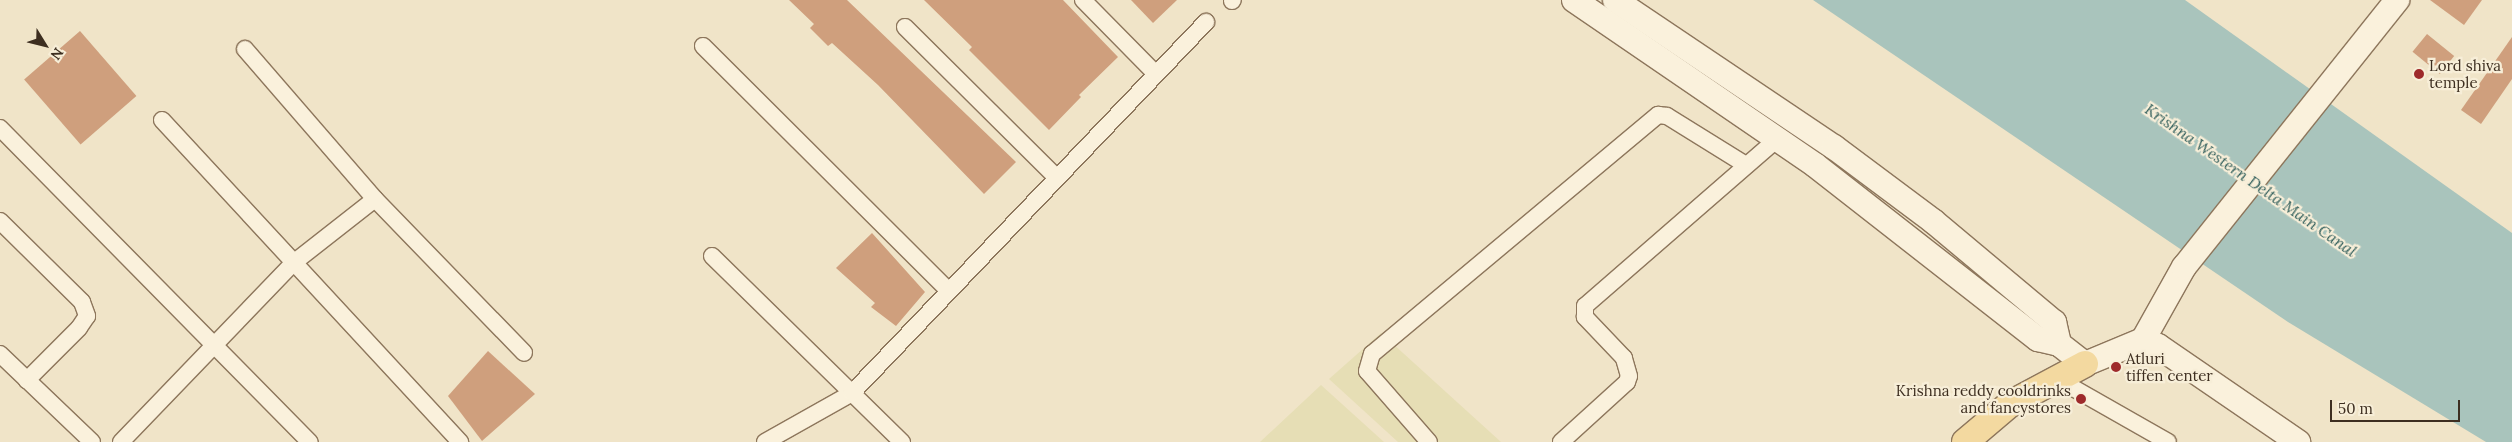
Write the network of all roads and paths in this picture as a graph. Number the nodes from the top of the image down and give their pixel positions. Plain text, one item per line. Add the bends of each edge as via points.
1 (1083, 0) edge
2 (1574, 0) edge
3 (1615, 0) edge
4 (2397, 0) edge
5 (1206, 22) dead end
6 (905, 27) dead end
7 (703, 46) dead end
8 (245, 49) dead end
9 (1714, 66) junction
10 (1156, 74) junction
11 (1699, 85) junction
12 (162, 120) dead end
13 (0, 128) edge
14 (1777, 138) junction
15 (1746, 165) junction
16 (1057, 178) junction
17 (375, 199) junction
18 (0, 221) edge
19 (712, 256) dead end
20 (292, 264) junction
21 (949, 291) junction
22 (2143, 340) junction
23 (2059, 344) junction
24 (215, 347) junction
25 (524, 353) dead end
26 (0, 354) edge
27 (2085, 364) junction
28 (27, 380) junction
29 (2059, 380) junction
30 (852, 393) junction
31 (2025, 397) junction
32 (92, 442) edge
33 (121, 442) edge
34 (310, 442) edge
35 (460, 442) edge
36 (765, 442) edge
37 (902, 442) edge
38 (1429, 442) edge
39 (1561, 442) edge
40 (1965, 442) edge
41 (1986, 442) edge
42 (2168, 442) edge
43 (2298, 442) edge

1 - 10 street
2 - 11 main road
3 - 9 main road
4 - 22 main road via 2184,267
5 - 10 street
6 - 16 street
7 - 21 street
8 - 17 street
9 - 11 main road
9 - 23 main road via 1834,147 1932,221 2054,322
10 - 16 street
11 - 14 main road
12 - 20 street
13 - 24 street
14 - 15 street
14 - 23 main road via 1950,267 2038,339
15 - 38 street via 1666,116 1658,115 1372,354 1367,371
15 - 39 street via 1585,306 1584,317 1624,358 1629,376 1627,382
16 - 21 street
17 - 20 street
17 - 25 street
18 - 28 street via 82,302 87,316
19 - 30 street
20 - 24 street
20 - 35 street
21 - 30 street
22 - 27 main road
22 - 43 main road via 2178,359
23 - 27 main road
24 - 33 street
24 - 34 street
26 - 28 street
27 - 29 main road
28 - 32 street
29 - 31 main road
29 - 42 street
30 - 36 street
30 - 37 street
31 - 40 main road via 2010,404
31 - 41 main road via 2018,412

